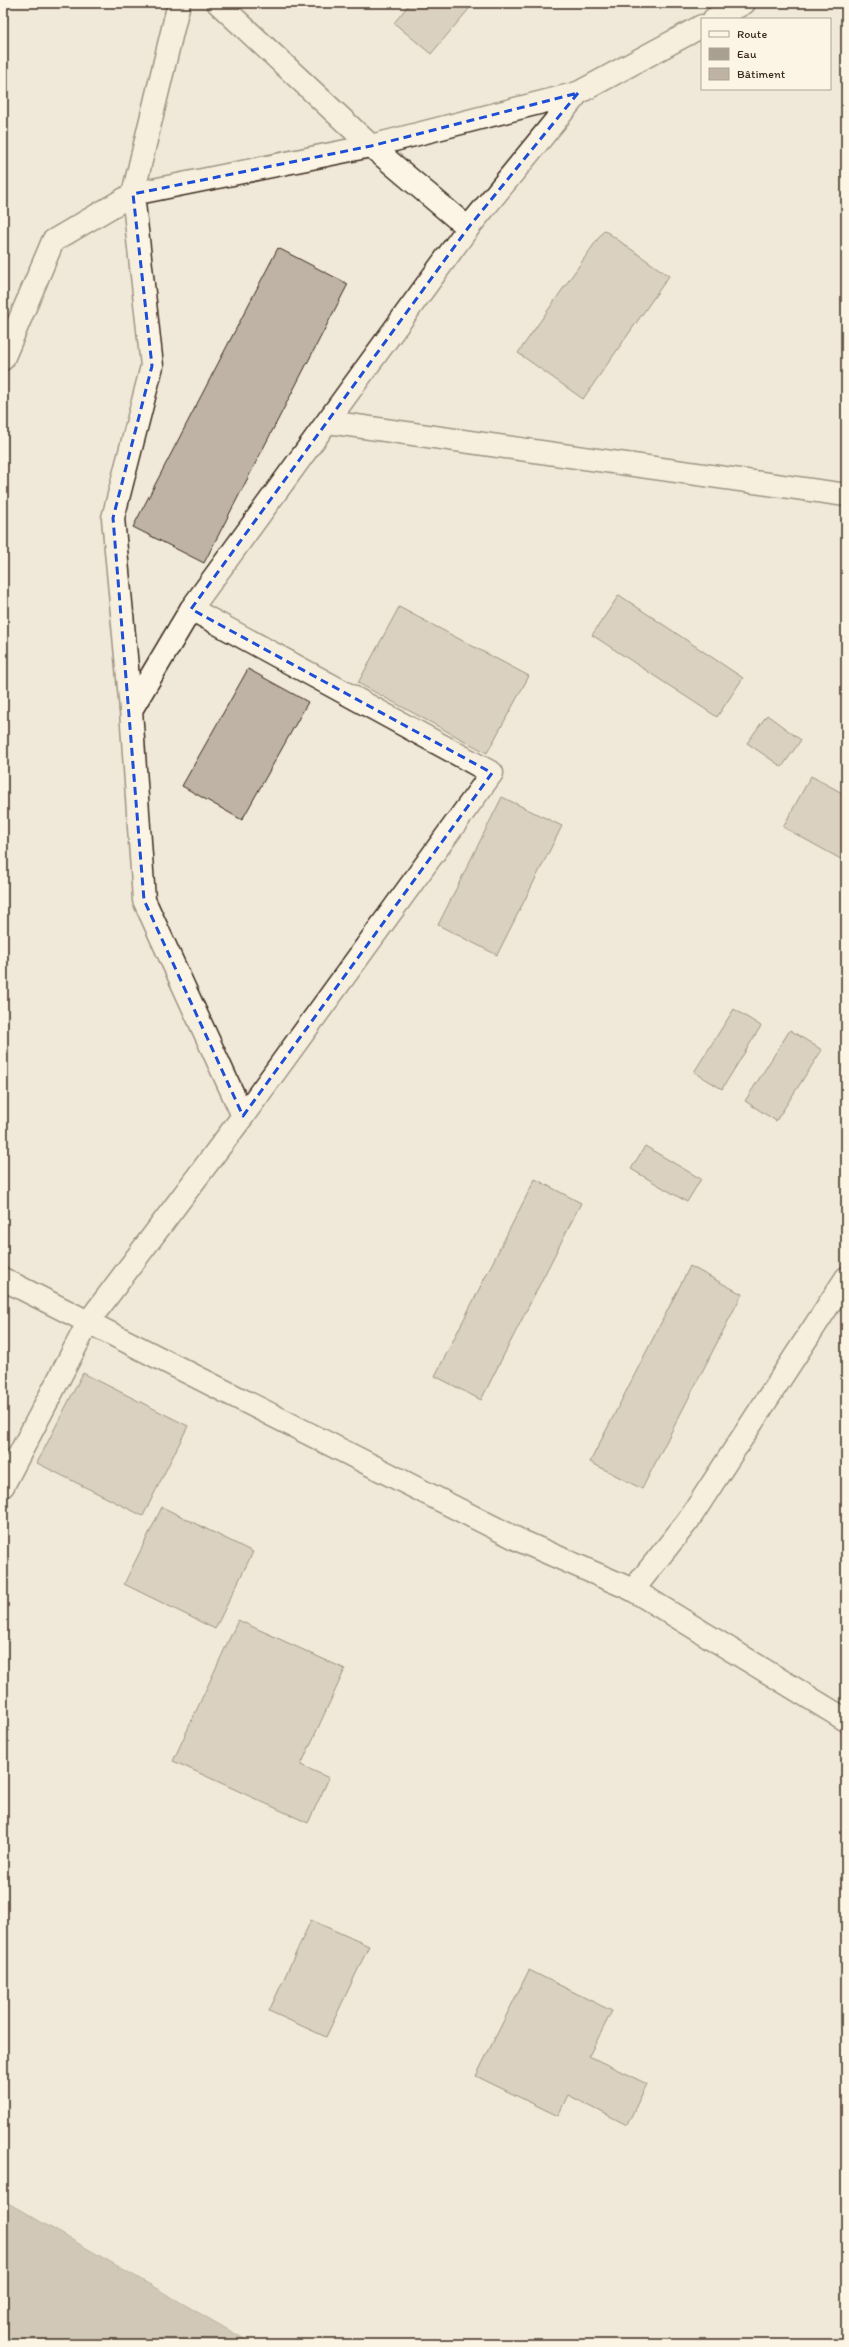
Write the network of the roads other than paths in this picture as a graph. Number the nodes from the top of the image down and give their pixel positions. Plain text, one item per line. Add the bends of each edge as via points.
1 (179, 3) edge
2 (218, 3) edge
3 (744, 3) edge
4 (716, 18) edge
5 (701, 27) edge
6 (578, 94) junction
7 (371, 146) junction
8 (133, 194) junction
9 (468, 228) junction
10 (3, 359) edge
11 (328, 422) junction
12 (846, 495) edge
13 (192, 609) junction
14 (131, 710) junction
15 (242, 1116) junction
16 (846, 1278) edge
17 (3, 1279) edge
18 (89, 1321) junction
19 (3, 1486) edge
20 (633, 1590) junction
21 (846, 1720) edge

1 - 8 street
2 - 7 street
3 - 4 street
5 - 6 street
6 - 7 street
6 - 9 street
7 - 8 street
7 - 9 street
8 - 10 street via 53,241
8 - 14 street via 152,366 113,518
9 - 11 street
11 - 12 street
11 - 13 street
13 - 14 street
13 - 15 street via 492,773
14 - 15 street via 144,900
15 - 18 street
16 - 20 street via 688,1521
17 - 18 street
18 - 19 street
18 - 20 street via 521,1540
20 - 21 street

